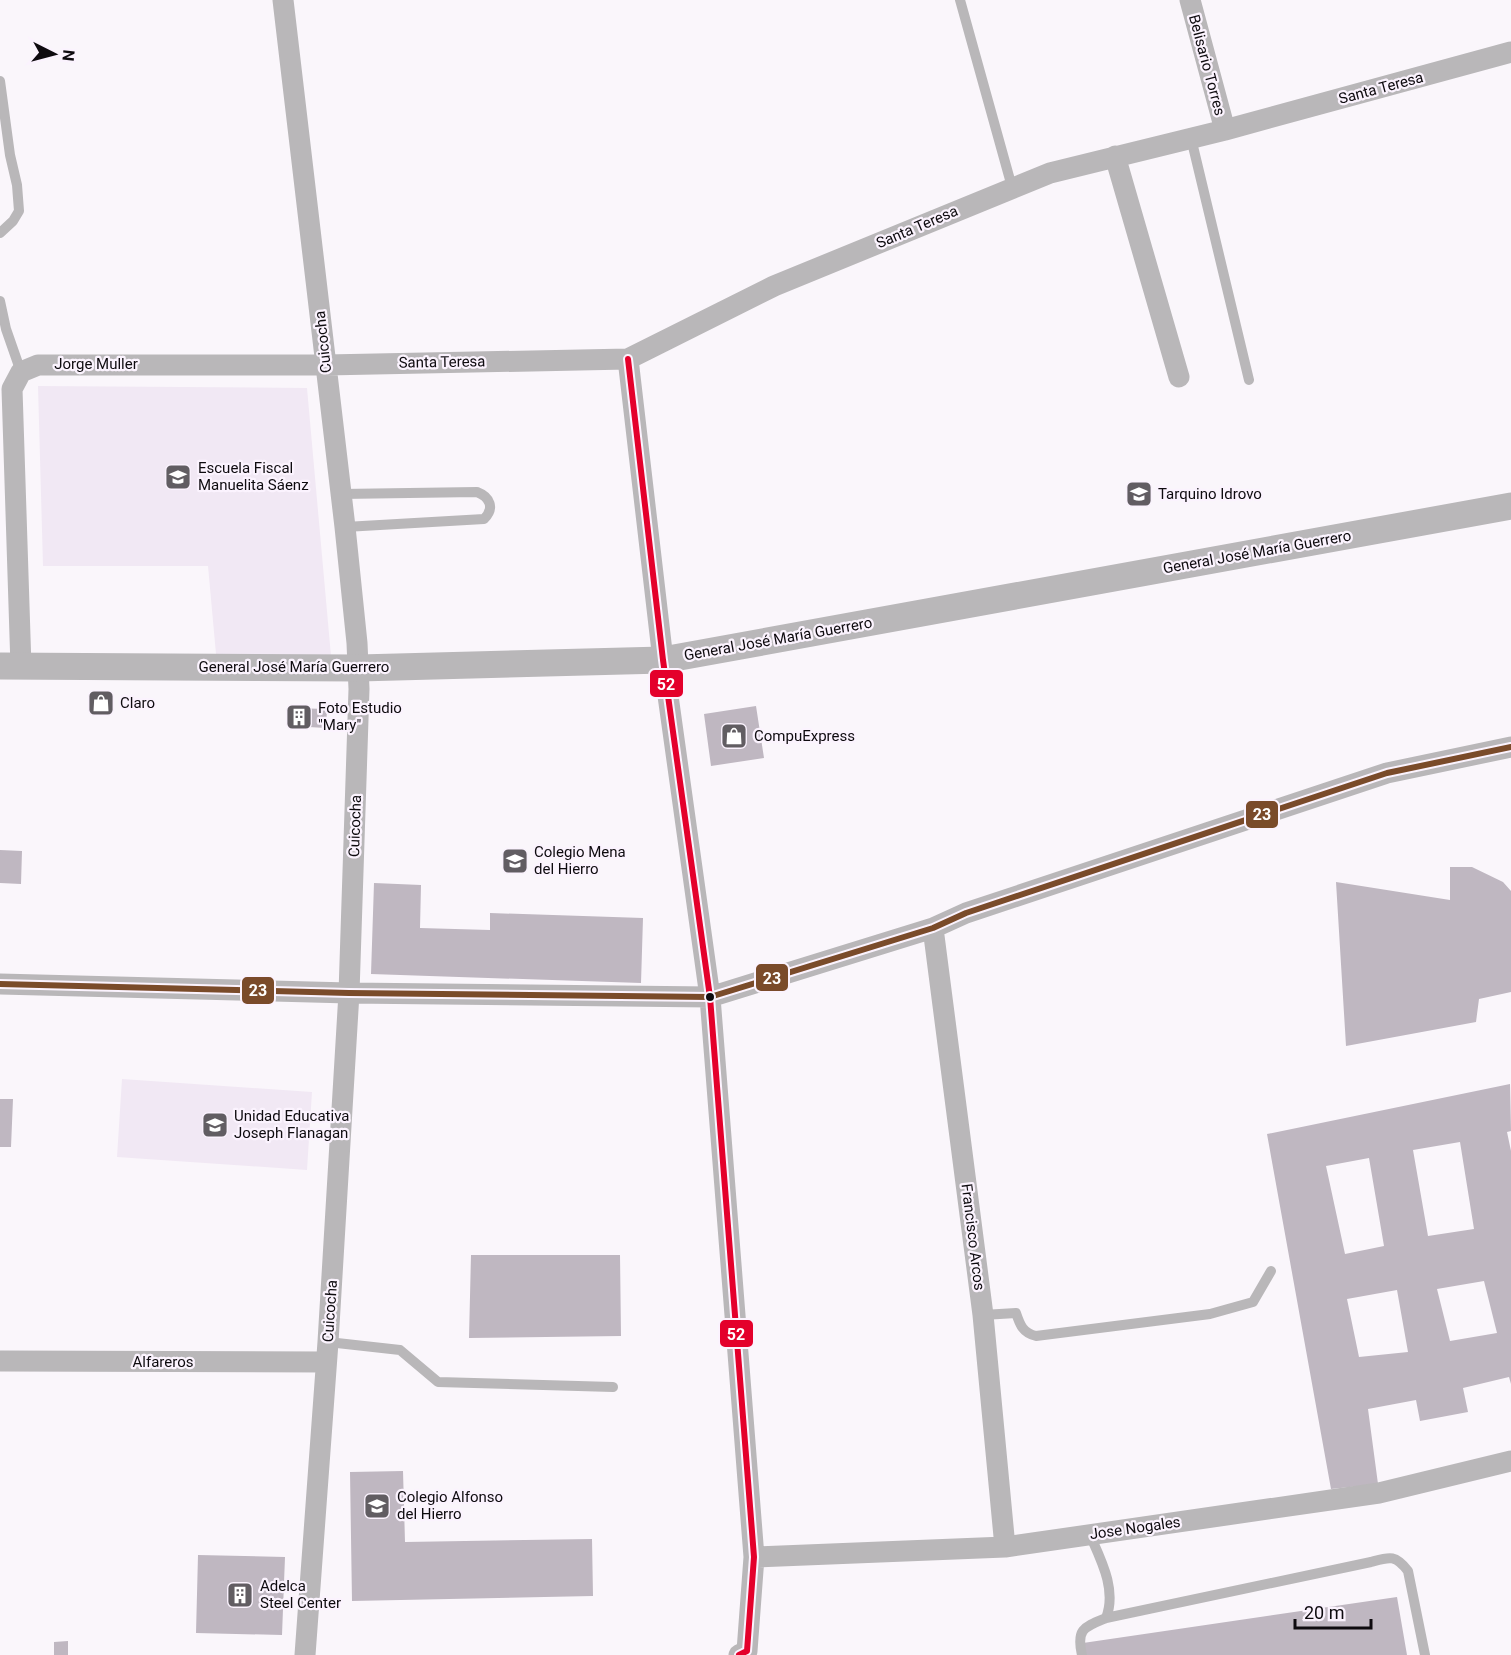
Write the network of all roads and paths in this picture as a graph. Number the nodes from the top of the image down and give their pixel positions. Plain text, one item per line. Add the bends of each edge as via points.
1 (283, 0) edge
2 (960, 0) edge
3 (1190, 0) edge
4 (1511, 52) edge
5 (0, 81) edge
6 (1225, 130) junction
7 (1191, 138) junction
8 (1115, 156) junction
9 (1012, 188) junction
10 (0, 233) edge
11 (0, 302) edge
12 (628, 359) junction
13 (326, 365) junction
14 (21, 372) junction
15 (1179, 376) dead end
16 (1249, 380) dead end
17 (341, 494) junction
18 (1511, 506) edge
19 (345, 527) junction
20 (663, 660) junction
21 (11, 666) edge
22 (359, 668) junction
23 (1511, 747) edge
24 (933, 928) junction
25 (0, 984) edge
26 (349, 993) junction
27 (710, 997) junction
28 (1271, 1271) dead end
29 (983, 1315) junction
30 (327, 1352) junction
31 (0, 1361) edge
32 (613, 1387) dead end
33 (1511, 1461) edge
34 (1090, 1535) junction
35 (1005, 1547) junction
36 (754, 1557) junction
37 (1106, 1618) junction
38 (743, 1653) edge
39 (305, 1655) edge
40 (1082, 1655) edge
41 (1425, 1655) edge

1 - 13 street, Cuicocha
2 - 9 lane
3 - 6 street, Belisario Torres
4 - 6 street, Santa Teresa
5 - 10 lane via 19,211
6 - 7 street, Santa Teresa
7 - 8 street, Santa Teresa
7 - 16 lane
8 - 9 street, Santa Teresa via 1050,173
8 - 15 street
9 - 12 street, Santa Teresa via 774,286
11 - 14 lane
12 - 13 street, Santa Teresa
12 - 20 street
13 - 14 street, Jorge Muller via 38,364
13 - 17 street, Cuicocha
14 - 21 street via 12,389
17 - 19 street, Cuicocha
17 - 19 lane via 477,492 490,505 484,519
18 - 20 street, General José María Guerrero
19 - 22 street, Cuicocha
20 - 22 street, General José María Guerrero
20 - 27 street
21 - 22 street, General José María Guerrero
22 - 26 street, Cuicocha
23 - 24 street via 1386,773 966,913
24 - 27 street
24 - 29 street, Francisco Arcos
25 - 26 street
26 - 27 street
26 - 30 street, Cuicocha
27 - 36 street
28 - 29 lane via 1253,1302 1210,1314 1036,1336 1023,1329 1016,1313
29 - 35 street, Francisco Arcos
30 - 31 street, Alfareros
30 - 32 lane via 400,1350 438,1382
30 - 39 street, Cuicocha
33 - 34 street, Jose Nogales via 1379,1493
34 - 35 street, Jose Nogales
34 - 37 lane via 1109,1588
35 - 36 street, Jose Nogales
36 - 38 street
37 - 40 lane via 1083,1628 1079,1642
37 - 41 lane via 1388,1557 1400,1560 1408,1571

